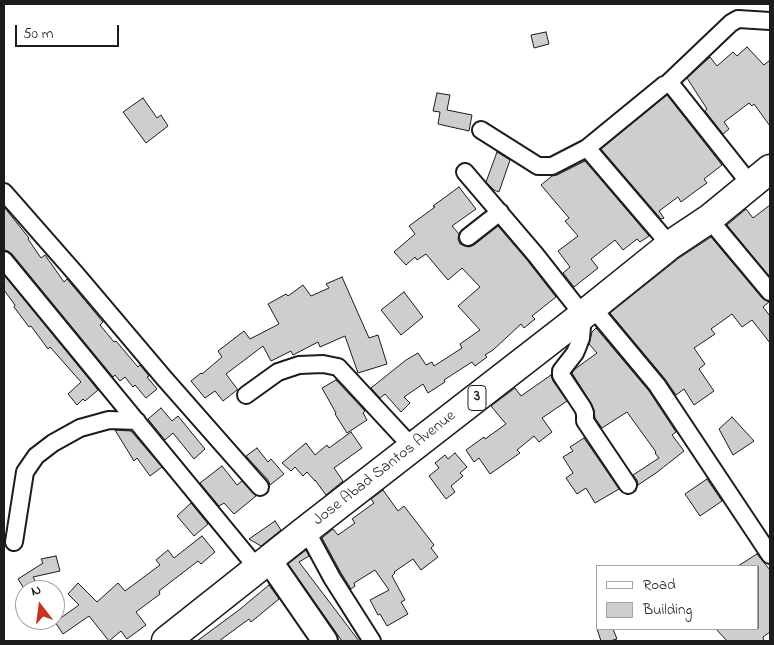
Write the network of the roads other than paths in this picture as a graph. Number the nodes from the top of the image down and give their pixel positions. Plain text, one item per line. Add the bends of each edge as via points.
1 (770, 21) edge
2 (667, 84) junction
3 (481, 130) dead end
4 (587, 148) junction
5 (466, 172) dead end
6 (761, 177) edge
7 (4, 192) edge
8 (500, 212) junction
9 (709, 219) junction
10 (468, 237) dead end
11 (670, 245) junction
12 (4, 260) edge
13 (770, 292) edge
14 (587, 311) junction
15 (246, 395) dead end
16 (137, 421) junction
17 (412, 448) junction
18 (628, 485) dead end
19 (260, 487) dead end
20 (306, 530) junction
21 (14, 542) dead end
22 (770, 555) edge
23 (264, 565) junction
24 (175, 634) edge
25 (325, 641) edge
26 (372, 641) edge

1 - 2 street via 731,22
2 - 4 street
2 - 6 street
3 - 4 street via 538,166 552,166
4 - 11 street
5 - 8 street
6 - 9 highway, Jose Abad Santos Avenue / 3
7 - 19 street
8 - 10 street
8 - 14 street
9 - 11 highway, Jose Abad Santos Avenue / 3
9 - 13 street
11 - 14 highway, Jose Abad Santos Avenue / 3
12 - 16 street
14 - 17 highway, Jose Abad Santos Avenue / 3
14 - 18 street via 578,346 561,375 583,408 585,421
14 - 22 street via 657,385
15 - 17 street via 278,372 299,365 338,367
16 - 21 street via 109,420 80,428 36,456 25,472
16 - 23 street
17 - 20 highway, Jose Abad Santos Avenue / 3
20 - 23 highway, Jose Abad Santos Avenue / 3
20 - 26 street
23 - 24 highway, Jose Abad Santos Avenue / 3
23 - 25 street

